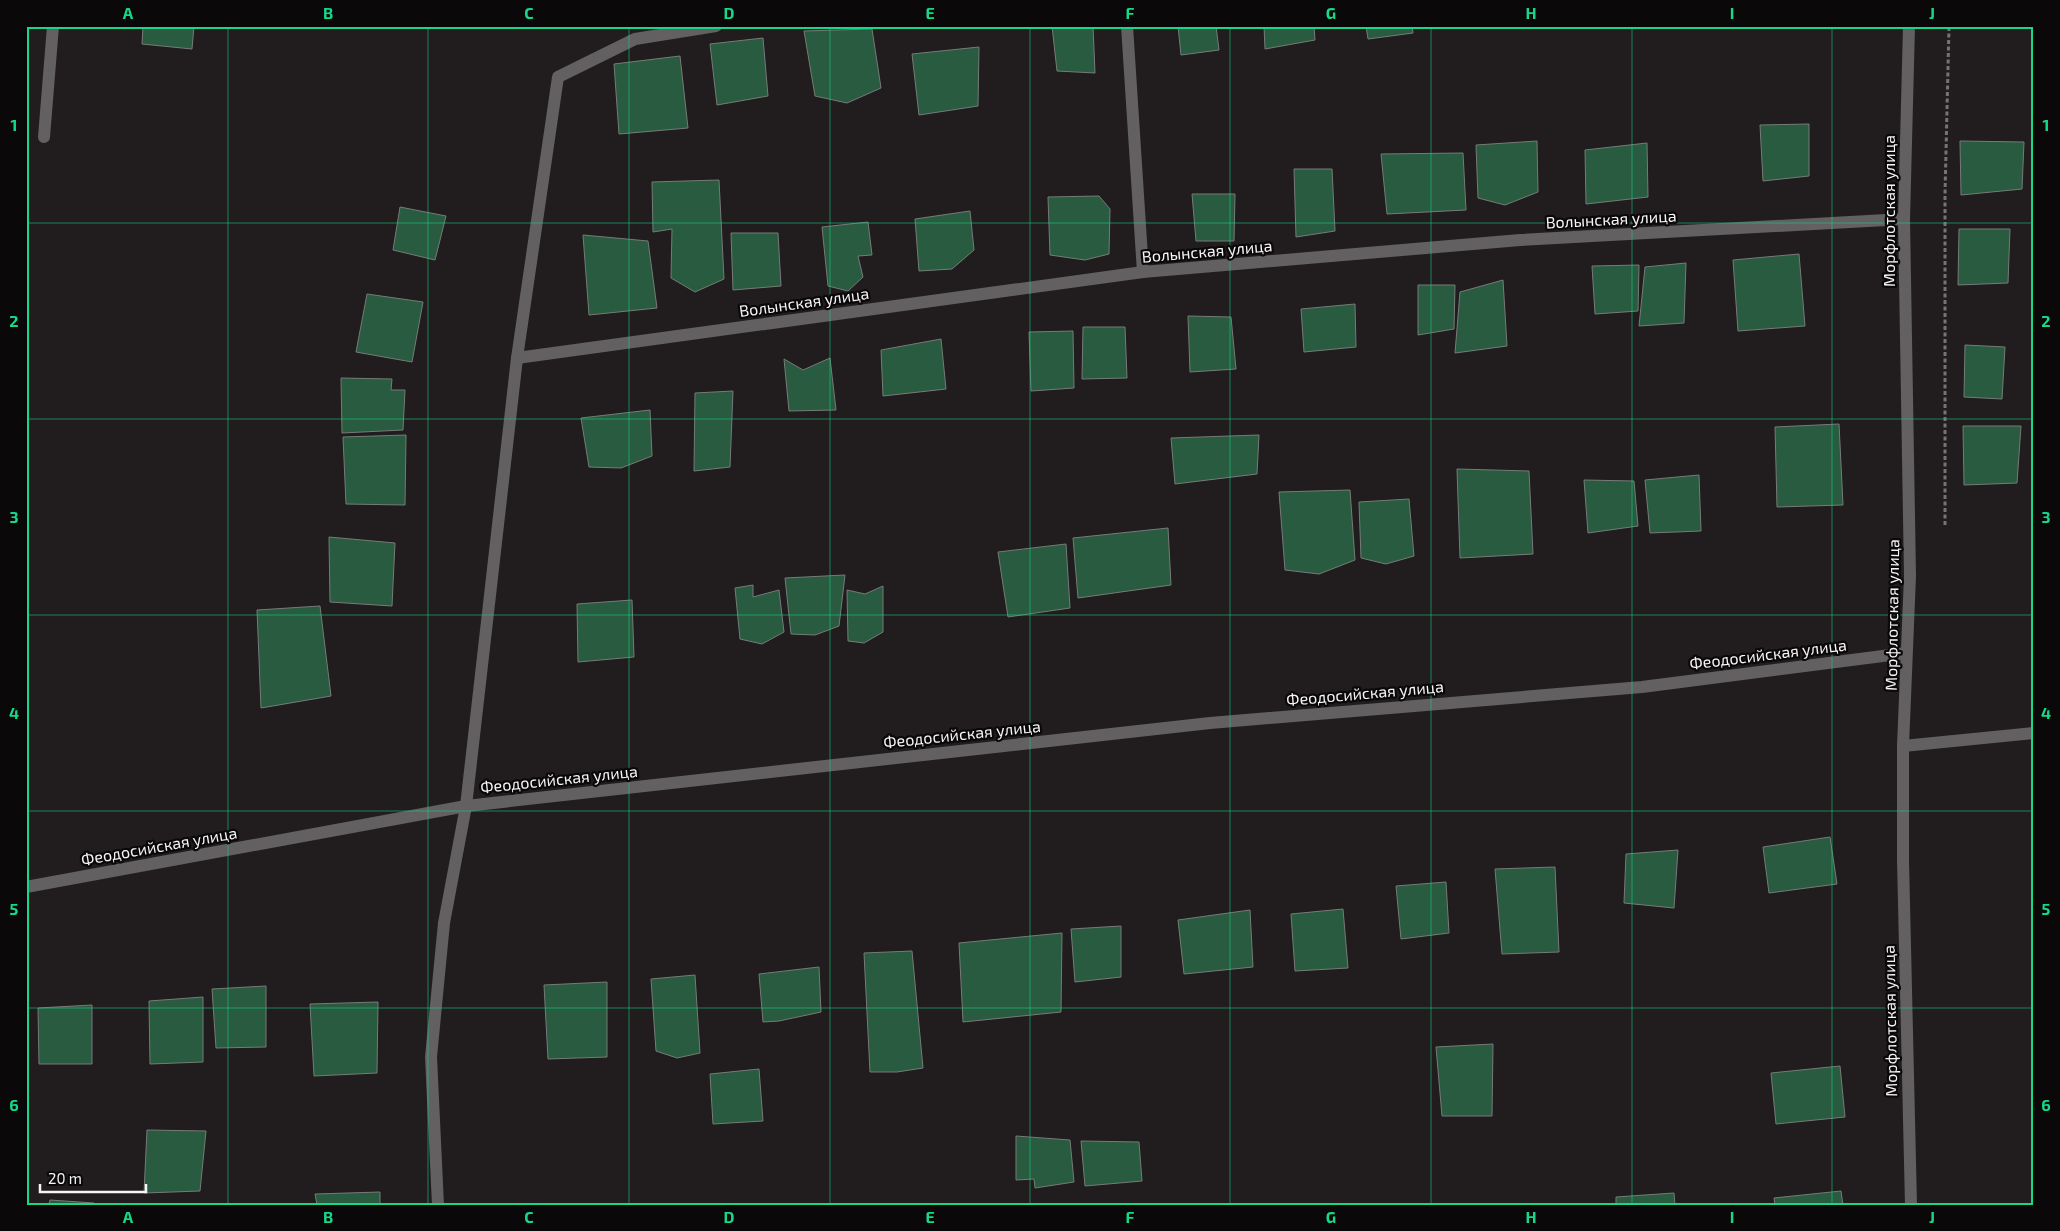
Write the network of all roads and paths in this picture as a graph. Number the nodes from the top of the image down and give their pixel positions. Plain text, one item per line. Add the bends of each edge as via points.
1 (53, 26) edge
2 (716, 26) edge
3 (1127, 26) edge
4 (1909, 26) edge
5 (1949, 26) edge
6 (44, 137) dead end
7 (1904, 220) junction
8 (1143, 272) junction
9 (517, 358) junction
10 (1945, 525) dead end
11 (1906, 653) junction
12 (2034, 733) edge
13 (1904, 746) junction
14 (466, 806) junction
15 (26, 887) edge
16 (438, 1205) edge
17 (1911, 1205) edge

1 - 6 street
2 - 9 street via 635,40 558,77
3 - 8 street
4 - 7 street, Морфлотская улица
5 - 10 path via 1945,194
7 - 8 street, Волынская улица via 1520,240
7 - 11 street, Морфлотская улица via 1910,576
8 - 9 street, Волынская улица
9 - 14 street
11 - 13 street, Морфлотская улица
11 - 14 street, Феодосийская улица via 1642,687 1210,723
12 - 13 street
13 - 17 street, Морфлотская улица via 1903,860
14 - 15 street, Феодосийская улица
14 - 16 street via 444,923 431,1056

